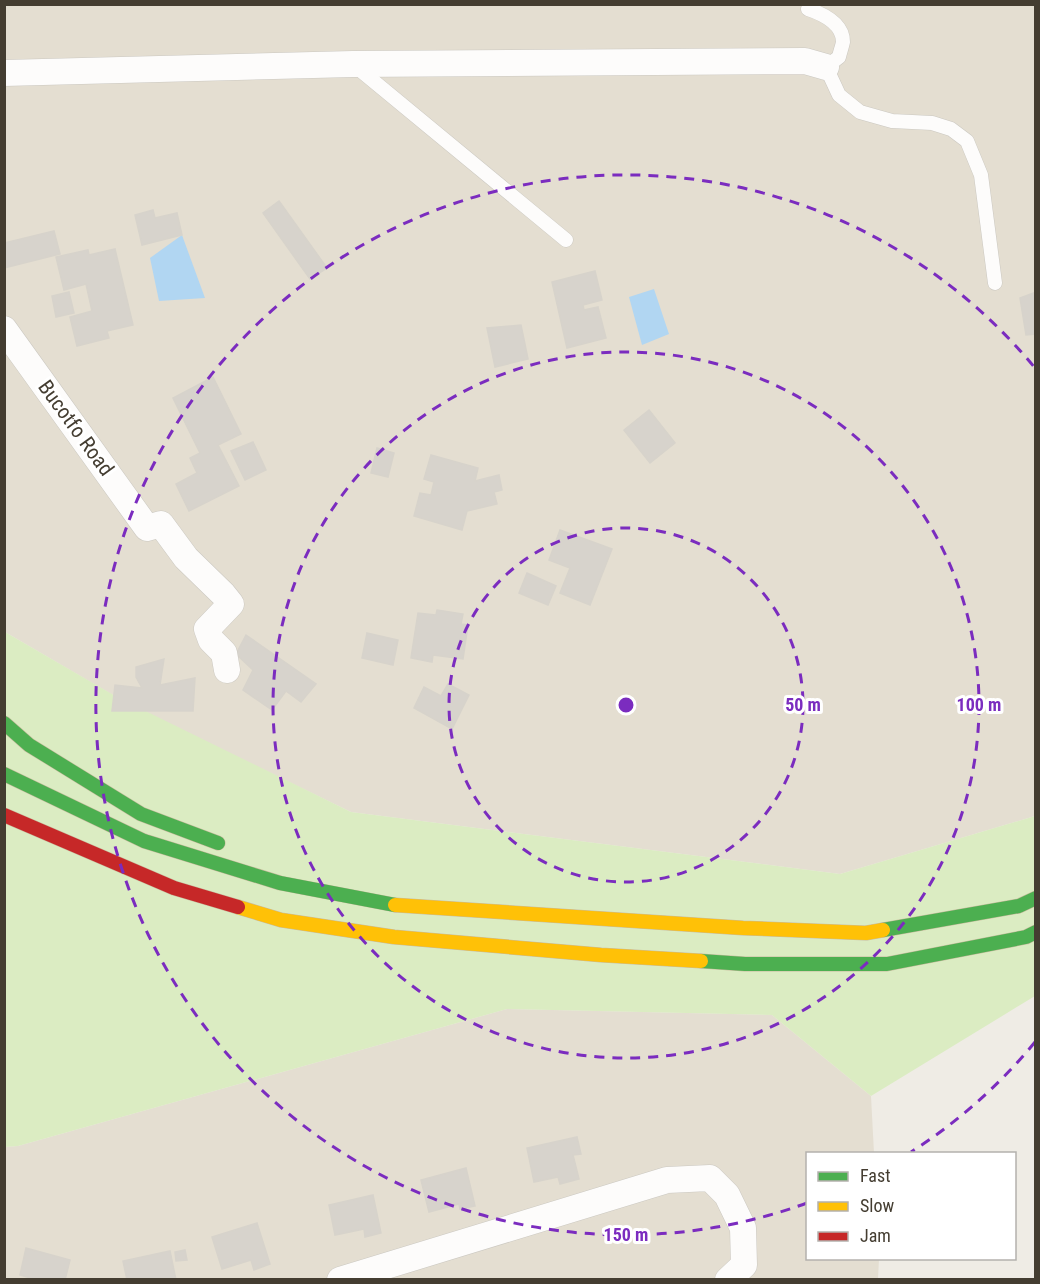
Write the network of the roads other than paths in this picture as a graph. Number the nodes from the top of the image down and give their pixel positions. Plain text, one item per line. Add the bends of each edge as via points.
1 (808, 9) dead end
2 (353, 64) junction
3 (826, 67) junction
4 (4, 73) edge
5 (566, 240) dead end
6 (995, 283) dead end
7 (4, 328) edge
8 (227, 670) dead end
9 (4, 723) edge
10 (4, 774) edge
11 (4, 815) edge
12 (228, 846) dead end
13 (450, 896) dead end
14 (1035, 898) edge
15 (562, 917) junction
16 (1035, 932) edge
17 (340, 1280) edge
18 (728, 1280) edge

1 - 3 lane via 823,14 837,26 843,40 839,57
2 - 3 street via 805,61
2 - 4 street
2 - 5 lane
3 - 6 lane via 839,95 860,112 892,121 932,123 951,129 967,141 981,175
7 - 8 street, Bucotfo Road via 147,528 161,524 186,558 231,604 207,629 211,640 224,652
9 - 12 highway via 29,745 141,814
10 - 15 highway via 144,842 279,883 402,906
11 - 16 highway via 174,888 281,920 394,937 745,964 887,964
13 - 15 highway
14 - 15 highway via 1019,906 866,933
17 - 18 street via 667,1180 710,1178 727,1195 743,1228 744,1265

